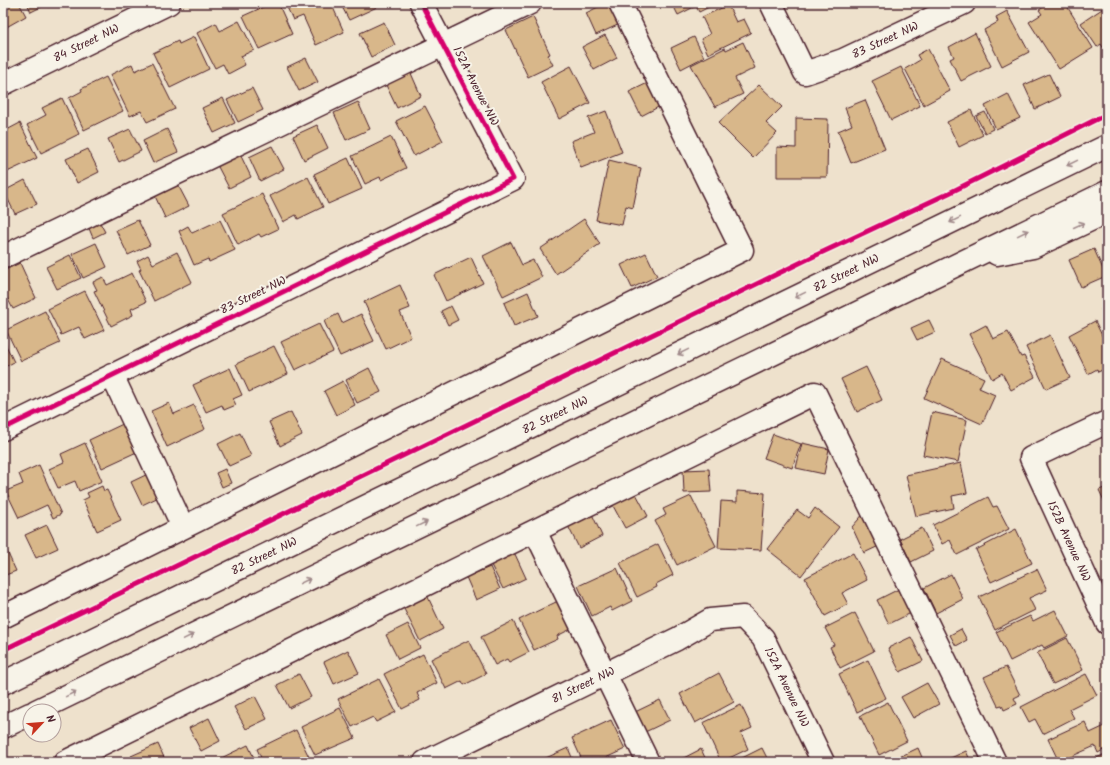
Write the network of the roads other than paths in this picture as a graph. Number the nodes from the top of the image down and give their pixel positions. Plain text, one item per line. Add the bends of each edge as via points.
1 (168, 3) edge
2 (421, 3) edge
3 (530, 3) edge
4 (620, 3) edge
5 (771, 3) edge
6 (964, 3) edge
7 (444, 46) junction
8 (3, 84) edge
9 (1107, 146) edge
10 (513, 179) joint
11 (1107, 192) edge
12 (1107, 212) edge
13 (3, 257) edge
14 (963, 262) junction
15 (112, 375) junction
16 (1107, 422) edge
17 (3, 429) edge
18 (183, 527) junction
19 (535, 531) junction
20 (3, 617) edge
21 (743, 617) joint
22 (1107, 623) edge
23 (605, 674) junction
24 (3, 683) edge
25 (53, 703) edge
26 (22, 718) edge
27 (3, 727) edge
28 (65, 762) edge
29 (425, 762) edge
30 (648, 762) edge
31 (823, 762) edge
32 (995, 762) edge

1 - 8 main road, 84 Street NW
2 - 7 main road, 152A Avenue NW
3 - 7 main road
4 - 18 main road via 742,250
5 - 6 main road, 83 Street NW via 805,73 844,60
7 - 10 main road, 152A Avenue NW
7 - 13 main road
9 -> 24 main road, 82 Street NW
10 - 15 main road, 83 Street NW
14 -> 11 main road
14 -> 12 main road via 1033,247
25 -> 14 main road
15 - 17 main road, 83 Street NW
15 - 18 main road
16 - 22 main road, 152B Avenue NW via 1031,458
18 - 20 main road
19 - 23 main road
19 - 28 main road
19 - 32 main road via 815,393
21 - 23 main road, 81 Street NW via 710,620
21 - 31 main road, 152A Avenue NW via 763,638
23 - 29 main road, 81 Street NW
23 - 30 main road
26 - 27 main road

